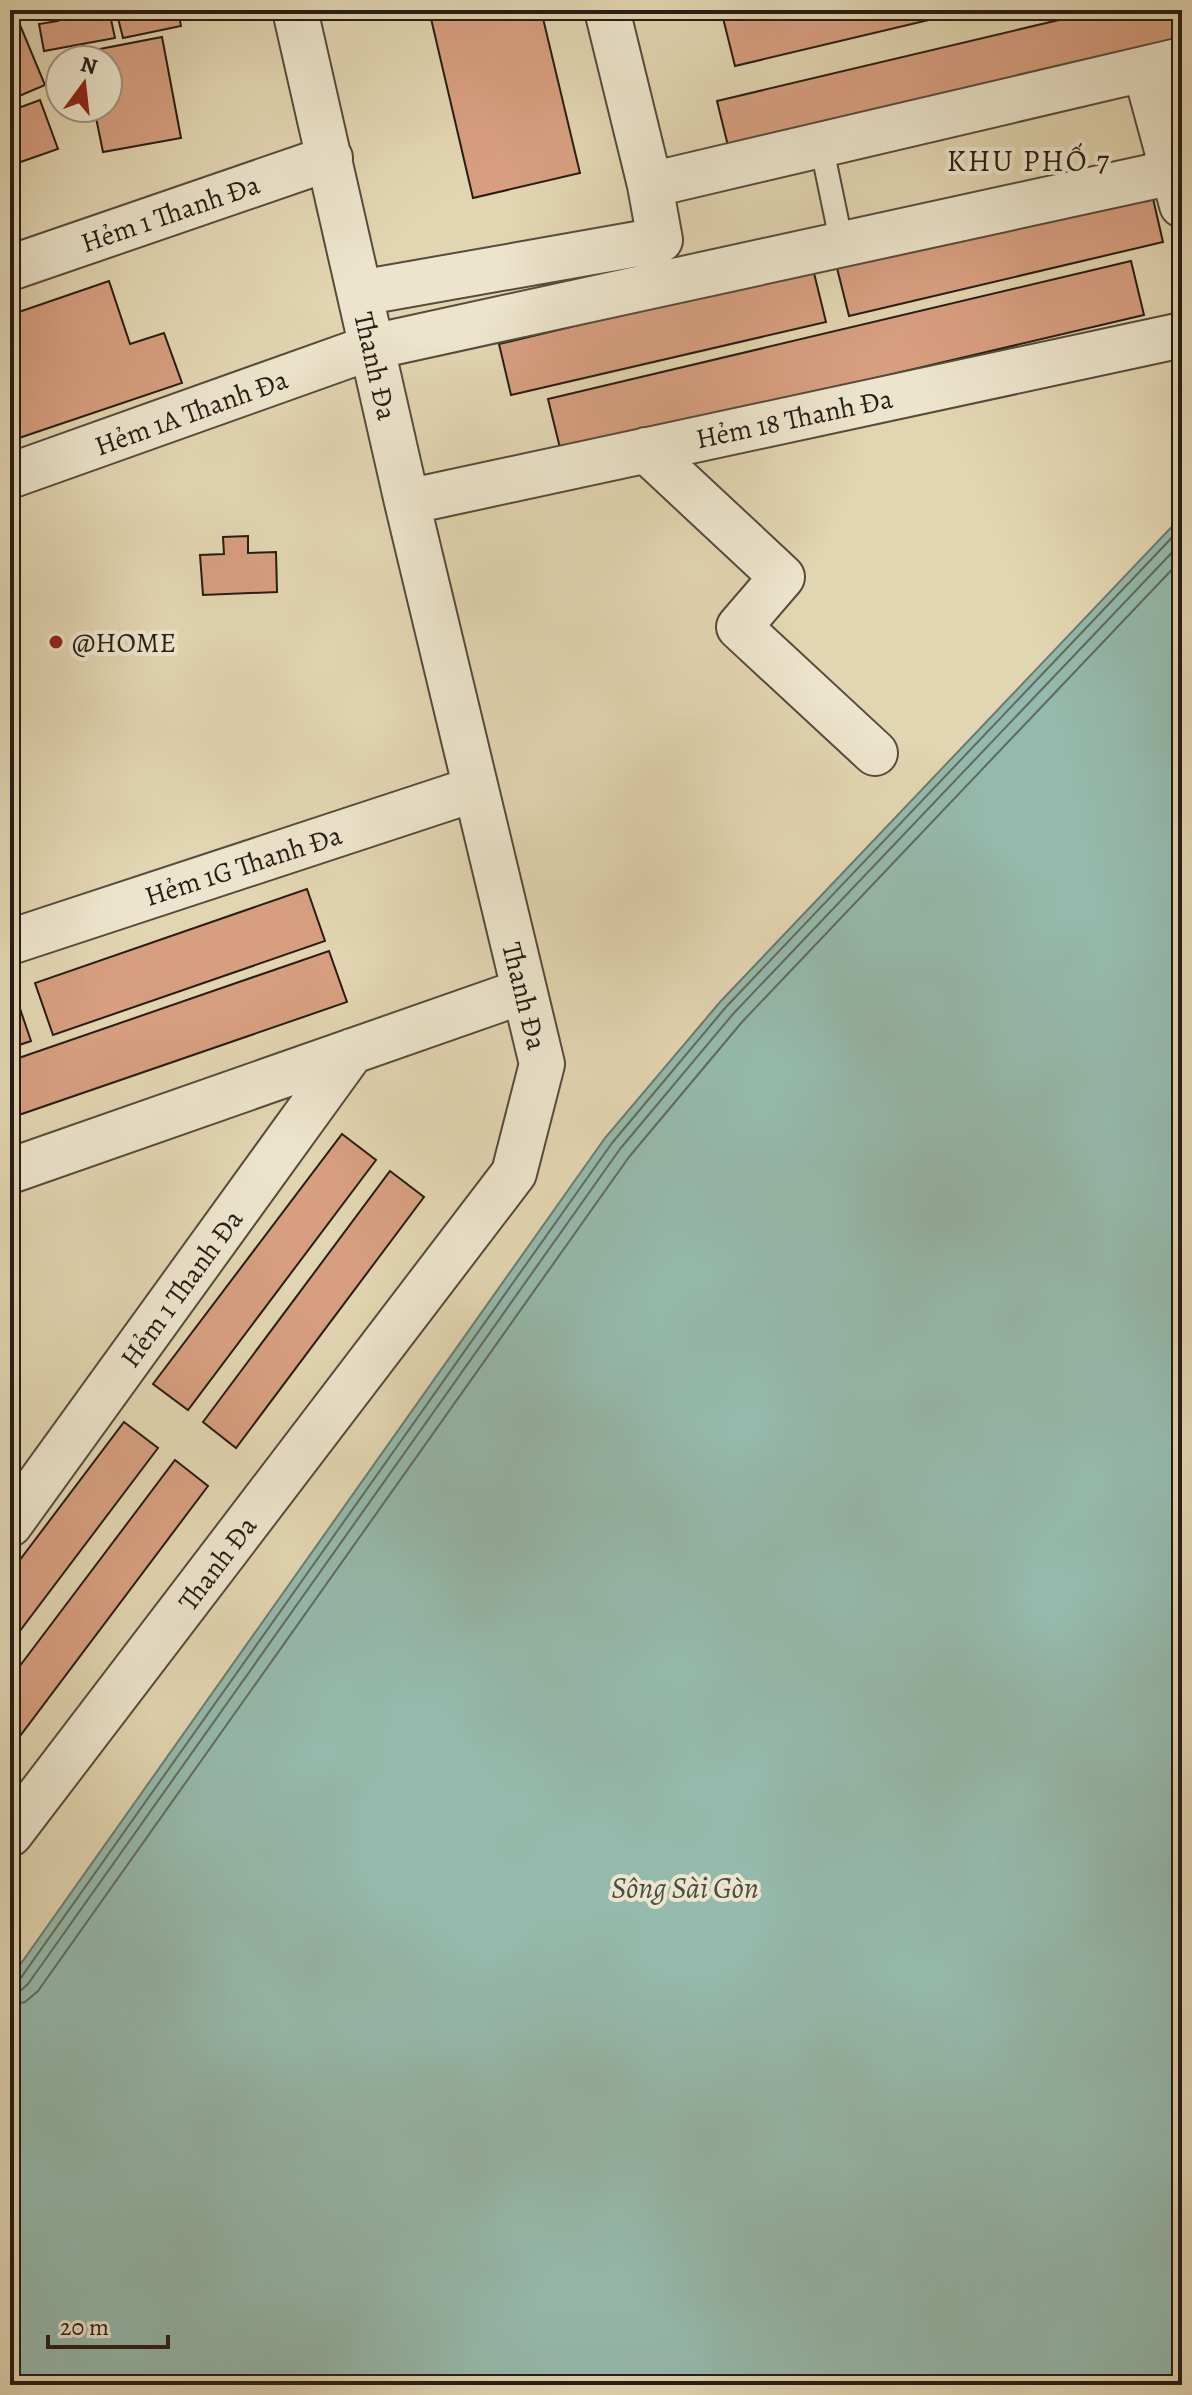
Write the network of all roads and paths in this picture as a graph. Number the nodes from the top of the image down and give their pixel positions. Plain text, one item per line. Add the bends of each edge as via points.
1 (295, 10) edge
2 (607, 10) edge
3 (1163, 64) edge
4 (821, 144) junction
5 (330, 158) junction
6 (650, 185) junction
7 (1178, 188) edge
8 (842, 245) junction
9 (10, 268) edge
10 (360, 293) junction
11 (1182, 335) edge
12 (372, 347) junction
13 (646, 450) junction
14 (10, 476) edge
15 (407, 502) junction
16 (875, 753) dead end
17 (475, 789) junction
18 (10, 942) edge
19 (524, 991) junction
20 (352, 1051) junction
21 (10, 1171) edge
22 (10, 1524) edge
23 (10, 1834) edge

1 - 5 street, Thanh Đa
2 - 6 street
3 - 4 street
3 - 7 street
4 - 6 street
4 - 8 lane
5 - 9 street, Hẻm 1 Thanh Đa
5 - 10 street, Thanh Đa
6 - 10 street via 660,240
7 - 8 street, Hẻm 1A Thanh Đa
8 - 12 street, Hẻm 1A Thanh Đa
10 - 12 street, Thanh Đa
11 - 13 street, Hẻm 18 Thanh Đa
12 - 14 street, Hẻm 1A Thanh Đa
12 - 15 street, Thanh Đa
13 - 15 street, Hẻm 18 Thanh Đa
13 - 16 street via 782,577 739,627
15 - 17 street, Thanh Đa
17 - 18 street, Hẻm 1G Thanh Đa
17 - 19 street, Thanh Đa
19 - 20 street
19 - 23 street, Thanh Đa via 542,1064 514,1173
20 - 21 street
20 - 22 street, Hẻm 1 Thanh Đa

